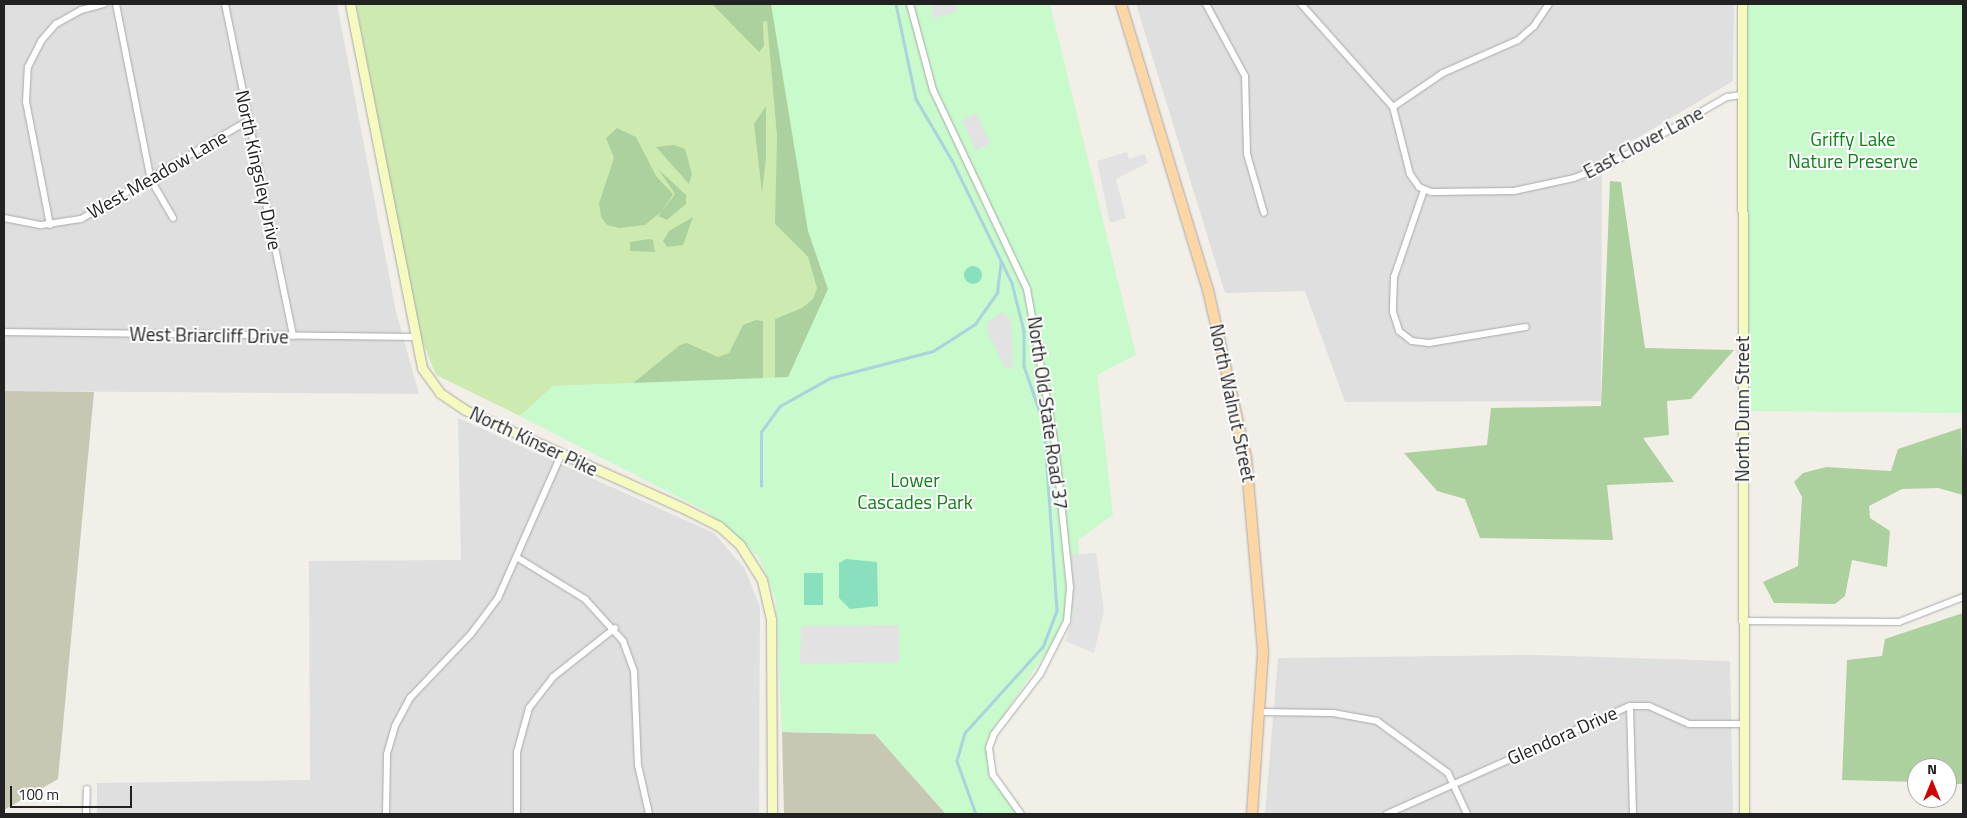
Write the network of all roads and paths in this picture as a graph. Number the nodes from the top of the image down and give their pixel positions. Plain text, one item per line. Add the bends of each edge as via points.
1 (104, 4) edge
2 (116, 4) edge
3 (225, 4) edge
4 (350, 4) edge
5 (910, 4) edge
6 (1121, 4) edge
7 (1206, 4) edge
8 (1301, 4) edge
9 (1549, 4) edge
10 (1742, 4) edge
11 (1742, 95) junction
12 (1393, 107) junction
13 (248, 120) junction
14 (151, 180) junction
15 (1424, 190) junction
16 (1264, 213) dead end
17 (4, 218) edge
18 (173, 218) dead end
19 (50, 225) junction
20 (1526, 327) dead end
21 (4, 332) edge
22 (293, 336) junction
23 (414, 337) junction
24 (561, 455) junction
25 (518, 558) junction
26 (1963, 597) edge
27 (1742, 621) junction
28 (615, 628) junction
29 (1630, 706) junction
30 (1261, 712) junction
31 (1744, 724) junction
32 (1454, 785) junction
33 (87, 789) dead end
34 (86, 814) edge
35 (386, 814) edge
36 (517, 814) edge
37 (649, 814) edge
38 (772, 814) edge
39 (1021, 814) edge
40 (1252, 814) edge
41 (1387, 814) edge
42 (1467, 814) edge
43 (1632, 814) edge
44 (1744, 814) edge

1 - 19 street via 81,10 56,24 41,40 28,67 26,102
2 - 14 street
3 - 13 street, North Kingsley Drive
4 - 23 street, North Kinser Pike
5 - 39 street, North Old State Road 37 via 933,90 1027,289 1055,444 1070,587 1067,621 1040,674 994,734 989,748 993,775
6 - 30 main road, North Walnut Street via 1233,382 1256,537 1262,645
7 - 16 street via 1244,76 1247,154
8 - 12 street
9 - 12 street via 1534,26 1518,40 1443,73
10 - 11 street, North Dunn Street
11 - 15 street, East Clover Lane via 1727,97 1612,163 1574,178 1497,192
11 - 27 street, North Dunn Street
12 - 15 street via 1410,174
13 - 14 street, West Meadow Lane
13 - 22 street, North Kingsley Drive
14 - 18 street
14 - 19 street, West Meadow Lane via 81,218
15 - 20 street via 1394,277 1393,312 1399,331 1412,341 1429,343
17 - 19 street, West Meadow Lane
21 - 22 street, West Briarcliff Drive
22 - 23 street, West Briarcliff Drive
23 - 24 street, North Kinser Pike via 422,368 445,397
24 - 25 street
24 - 38 street, North Kinser Pike via 719,526 740,545 758,570 771,619
25 - 28 street via 585,598
25 - 35 street via 486,616 402,710 387,754
26 - 27 street via 1899,622
27 - 31 street, North Dunn Street
28 - 36 street via 553,677 530,708 517,752
28 - 37 street via 634,671 638,765
29 - 31 street, Glendora Drive via 1650,706 1689,724
29 - 32 street, Glendora Drive
29 - 43 street
30 - 32 street via 1333,713 1377,721 1437,764
30 - 40 main road, North Walnut Street
31 - 44 street, North Dunn Street
32 - 41 street, Glendora Drive
32 - 42 street
33 - 34 street

